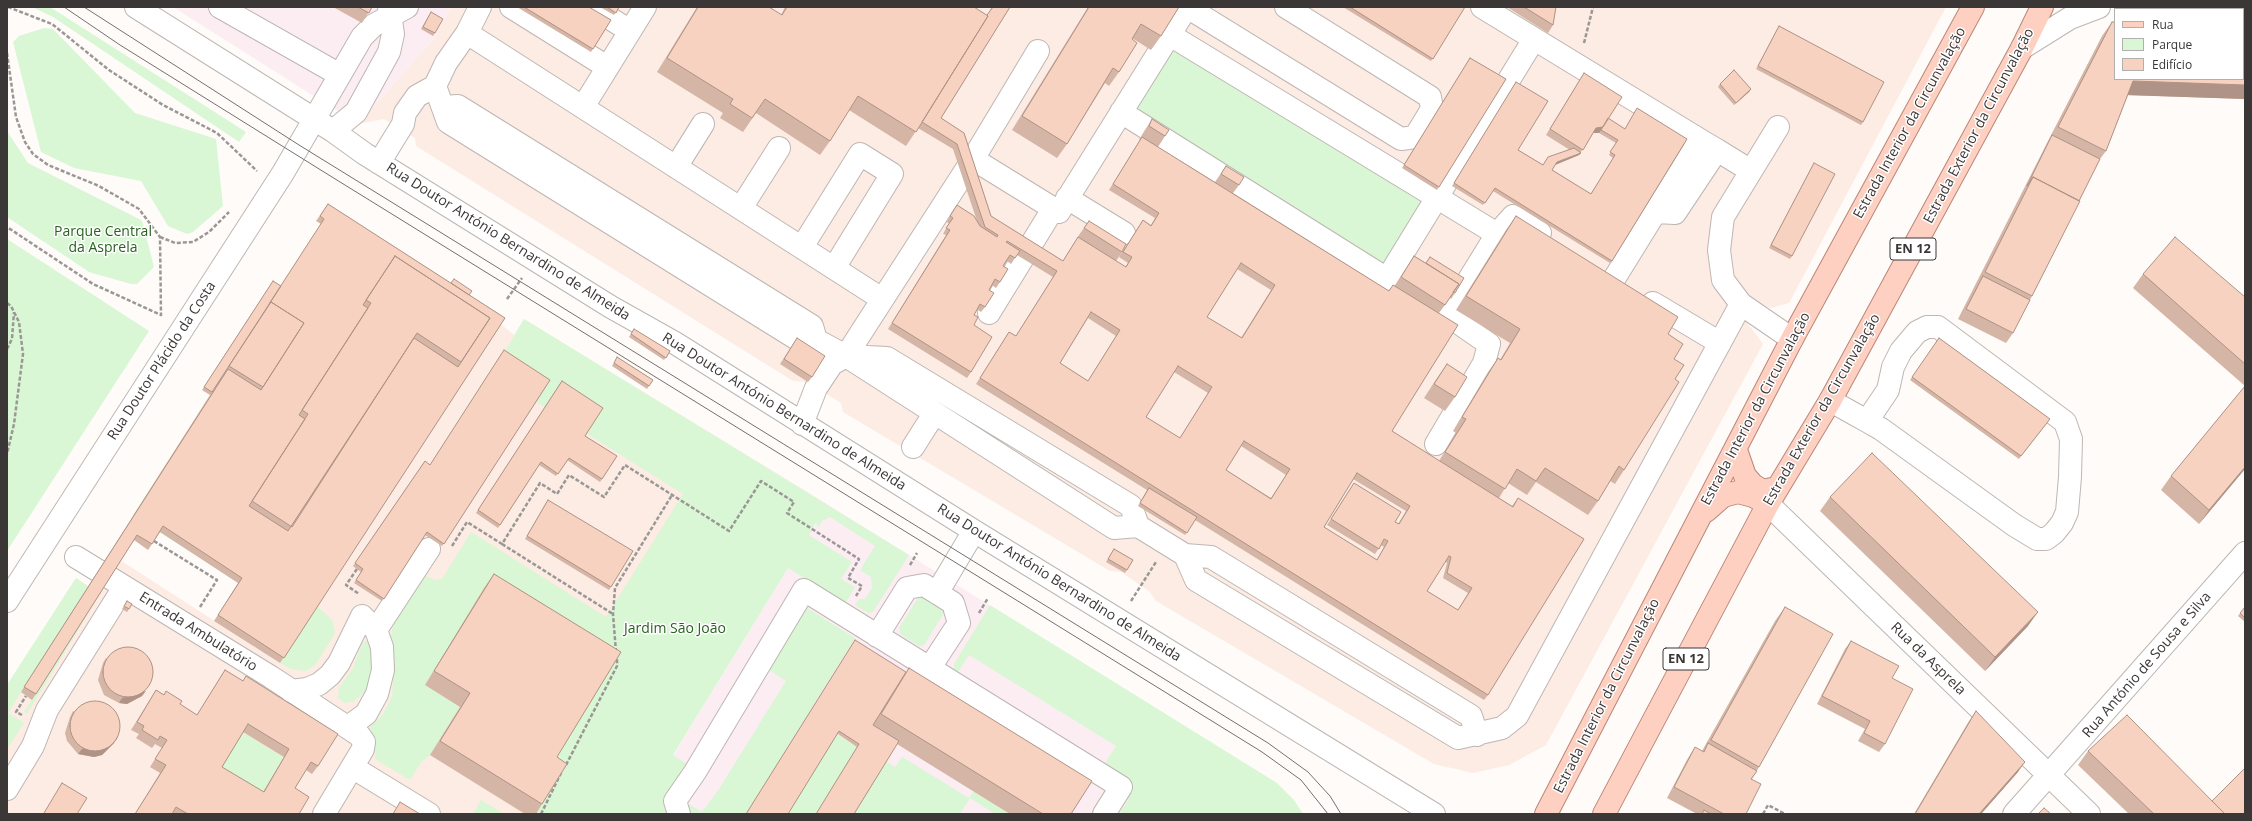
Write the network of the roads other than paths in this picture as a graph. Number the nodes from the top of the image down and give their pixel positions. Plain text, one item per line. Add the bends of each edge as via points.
1 (136, 7) edge
2 (220, 7) edge
3 (480, 7) edge
4 (512, 7) edge
5 (592, 7) edge
6 (645, 7) edge
7 (1187, 7) edge
8 (1286, 7) edge
9 (1482, 7) edge
10 (1973, 7) edge
11 (2042, 7) edge
12 (2099, 7) edge
13 (391, 18) edge
14 (630, 30) junction
15 (467, 33) junction
16 (1170, 35) junction
17 (1534, 39) junction
18 (2022, 48) junction
19 (1038, 51) dead end
20 (608, 67) junction
21 (340, 75) junction
22 (435, 86) junction
23 (583, 107) junction
24 (1121, 112) junction
25 (313, 119) junction
26 (703, 124) dead end
27 (1778, 127) dead end
28 (333, 131) junction
29 (1708, 145) junction
30 (779, 148) dead end
31 (973, 160) junction
32 (379, 163) junction
33 (676, 167) junction
34 (1751, 171) junction
35 (1437, 198) junction
36 (1060, 204) junction
37 (741, 208) junction
38 (1124, 233) dead end
39 (1497, 234) junction
40 (1560, 246) edge
41 (802, 247) junction
42 (1594, 266) edge
43 (834, 268) junction
44 (1614, 279) junction
45 (882, 299) junction
46 (1741, 304) junction
47 (989, 313) edge
48 (1792, 339) junction
49 (1720, 343) junction
50 (846, 356) junction
51 (1830, 401) junction
52 (965, 405) junction
53 (943, 419) junction
54 (802, 424) junction
55 (1874, 425) junction
56 (1436, 444) dead end
57 (913, 448) dead end
58 (1736, 450) junction
59 (1773, 496) junction
60 (1700, 515) junction
61 (1138, 526) junction
62 (974, 531) junction
63 (429, 549) dead end
64 (2245, 553) edge
65 (1185, 555) junction
66 (76, 557) dead end
67 (124, 587) junction
68 (937, 593) junction
69 (7, 601) edge
70 (376, 630) junction
71 (877, 636) junction
72 (1357, 646) junction
73 (929, 669) junction
74 (1343, 669) junction
75 (291, 691) junction
76 (348, 727) junction
77 (1477, 735) junction
78 (352, 768) junction
79 (2048, 776) junction
80 (7, 789) edge
81 (324, 814) edge
82 (429, 814) edge
83 (679, 814) edge
84 (1104, 814) edge
85 (1434, 814) edge
86 (1546, 814) edge
87 (1604, 814) edge
88 (2014, 814) edge
89 (2089, 814) edge

1 - 25 street, Rua Doutor António Bernardino de Almeida
2 - 21 street
3 - 15 street
4 - 20 street
5 - 14 street
6 - 14 street
7 - 8 street via 1401,139 1414,137 1432,109 1430,97
7 - 16 street
9 - 17 street
10 - 48 main road, Estrada Interior da Circunvalação
11 - 18 main road, Estrada Exterior da Circunvalação / EN 12
12 - 18 street via 2070,18
13 - 21 street, Rua Doutor Plácido da Costa via 362,37
13 - 25 street via 370,42 337,102
13 - 28 street via 389,52 356,112
14 - 20 street
15 - 22 street via 446,63
15 - 23 street
16 - 24 street
16 - 35 street
17 - 29 street
17 - 35 street
18 - 51 main road, Estrada Exterior da Circunvalação / EN 12
19 - 31 street
20 - 23 street
21 - 25 street, Rua Doutor Plácido da Costa
22 - 32 street via 417,96 405,113 403,124
22 - 50 street via 448,122 599,205 802,342 816,340
23 - 33 street
24 - 35 street via 1387,279
24 - 36 street
25 - 28 street, Rua Doutor António Bernardino de Almeida
25 - 69 street, Rua Doutor Plácido da Costa via 279,179
26 - 33 street
27 - 34 street
28 - 32 street, Rua Doutor António Bernardino de Almeida
29 - 34 street
29 - 44 street via 1675,213 1656,212
30 - 37 street
31 - 36 street
31 - 45 street
32 - 54 street, Rua Doutor António Bernardino de Almeida via 675,343
33 - 37 street
34 - 46 street via 1723,217 1719,250 1723,280
35 - 39 street
36 - 38 street
36 - 47 street
37 - 41 street
39 - 40 street via 1513,216
39 - 56 street via 1447,315 1489,344 1484,364
41 - 43 street
41 - 43 street via 860,154 892,174
42 - 44 street
43 - 45 street
44 - 49 street
45 - 50 street
46 - 48 street
46 - 49 street
48 - 58 main road, Estrada Interior da Circunvalação
49 - 77 street via 1517,716 1502,728
50 - 52 street via 886,358
50 - 53 street
50 - 54 street via 832,364 816,388
51 - 55 street
51 - 59 main road, Estrada Exterior da Circunvalação / EN 12
52 - 53 street
52 - 61 street via 1131,506
53 - 57 street
53 - 61 street via 1114,528
54 - 62 street, Rua Doutor António Bernardino de Almeida
55 - 55 street via 2037,539 2046,539 2062,523 2067,512 2071,439 2065,422 1938,328 1927,327 1917,332 1900,350
58 - 59 main road via 1745,476 1753,485
58 - 60 main road, Estrada Interior da Circunvalação
59 - 60 main road via 1753,496 1738,492 1723,496
59 - 79 street, Rua da Asprela
59 - 87 main road, Estrada Exterior da Circunvalação / EN 12
60 - 86 main road, Estrada Interior da Circunvalação
61 - 65 street
62 - 68 street
62 - 85 street, Rua Doutor António Bernardino de Almeida
63 - 70 street
64 - 79 street, Rua António de Sousa e Silva
65 - 72 street via 1211,557
65 - 74 street via 1196,580
66 - 67 street, Entrada Ambulatório
67 - 75 street, Entrada Ambulatório
67 - 80 street via 47,710 33,746
68 - 71 street via 924,585 907,588
68 - 73 street via 953,603 959,623
70 - 75 street via 362,616 339,663 330,675 319,684
70 - 76 street via 382,647 383,670 377,694 366,714
71 - 73 street
71 - 83 street via 804,590 675,801
72 - 74 street
72 - 77 street via 1471,716
73 - 84 street via 1121,787
74 - 77 street via 1458,738
75 - 76 street, Entrada Ambulatório
76 - 78 street, Entrada Ambulatório via 364,742
78 - 81 street
78 - 82 street
79 - 88 street, Rua António de Sousa e Silva
79 - 89 street, Rua da Asprela

